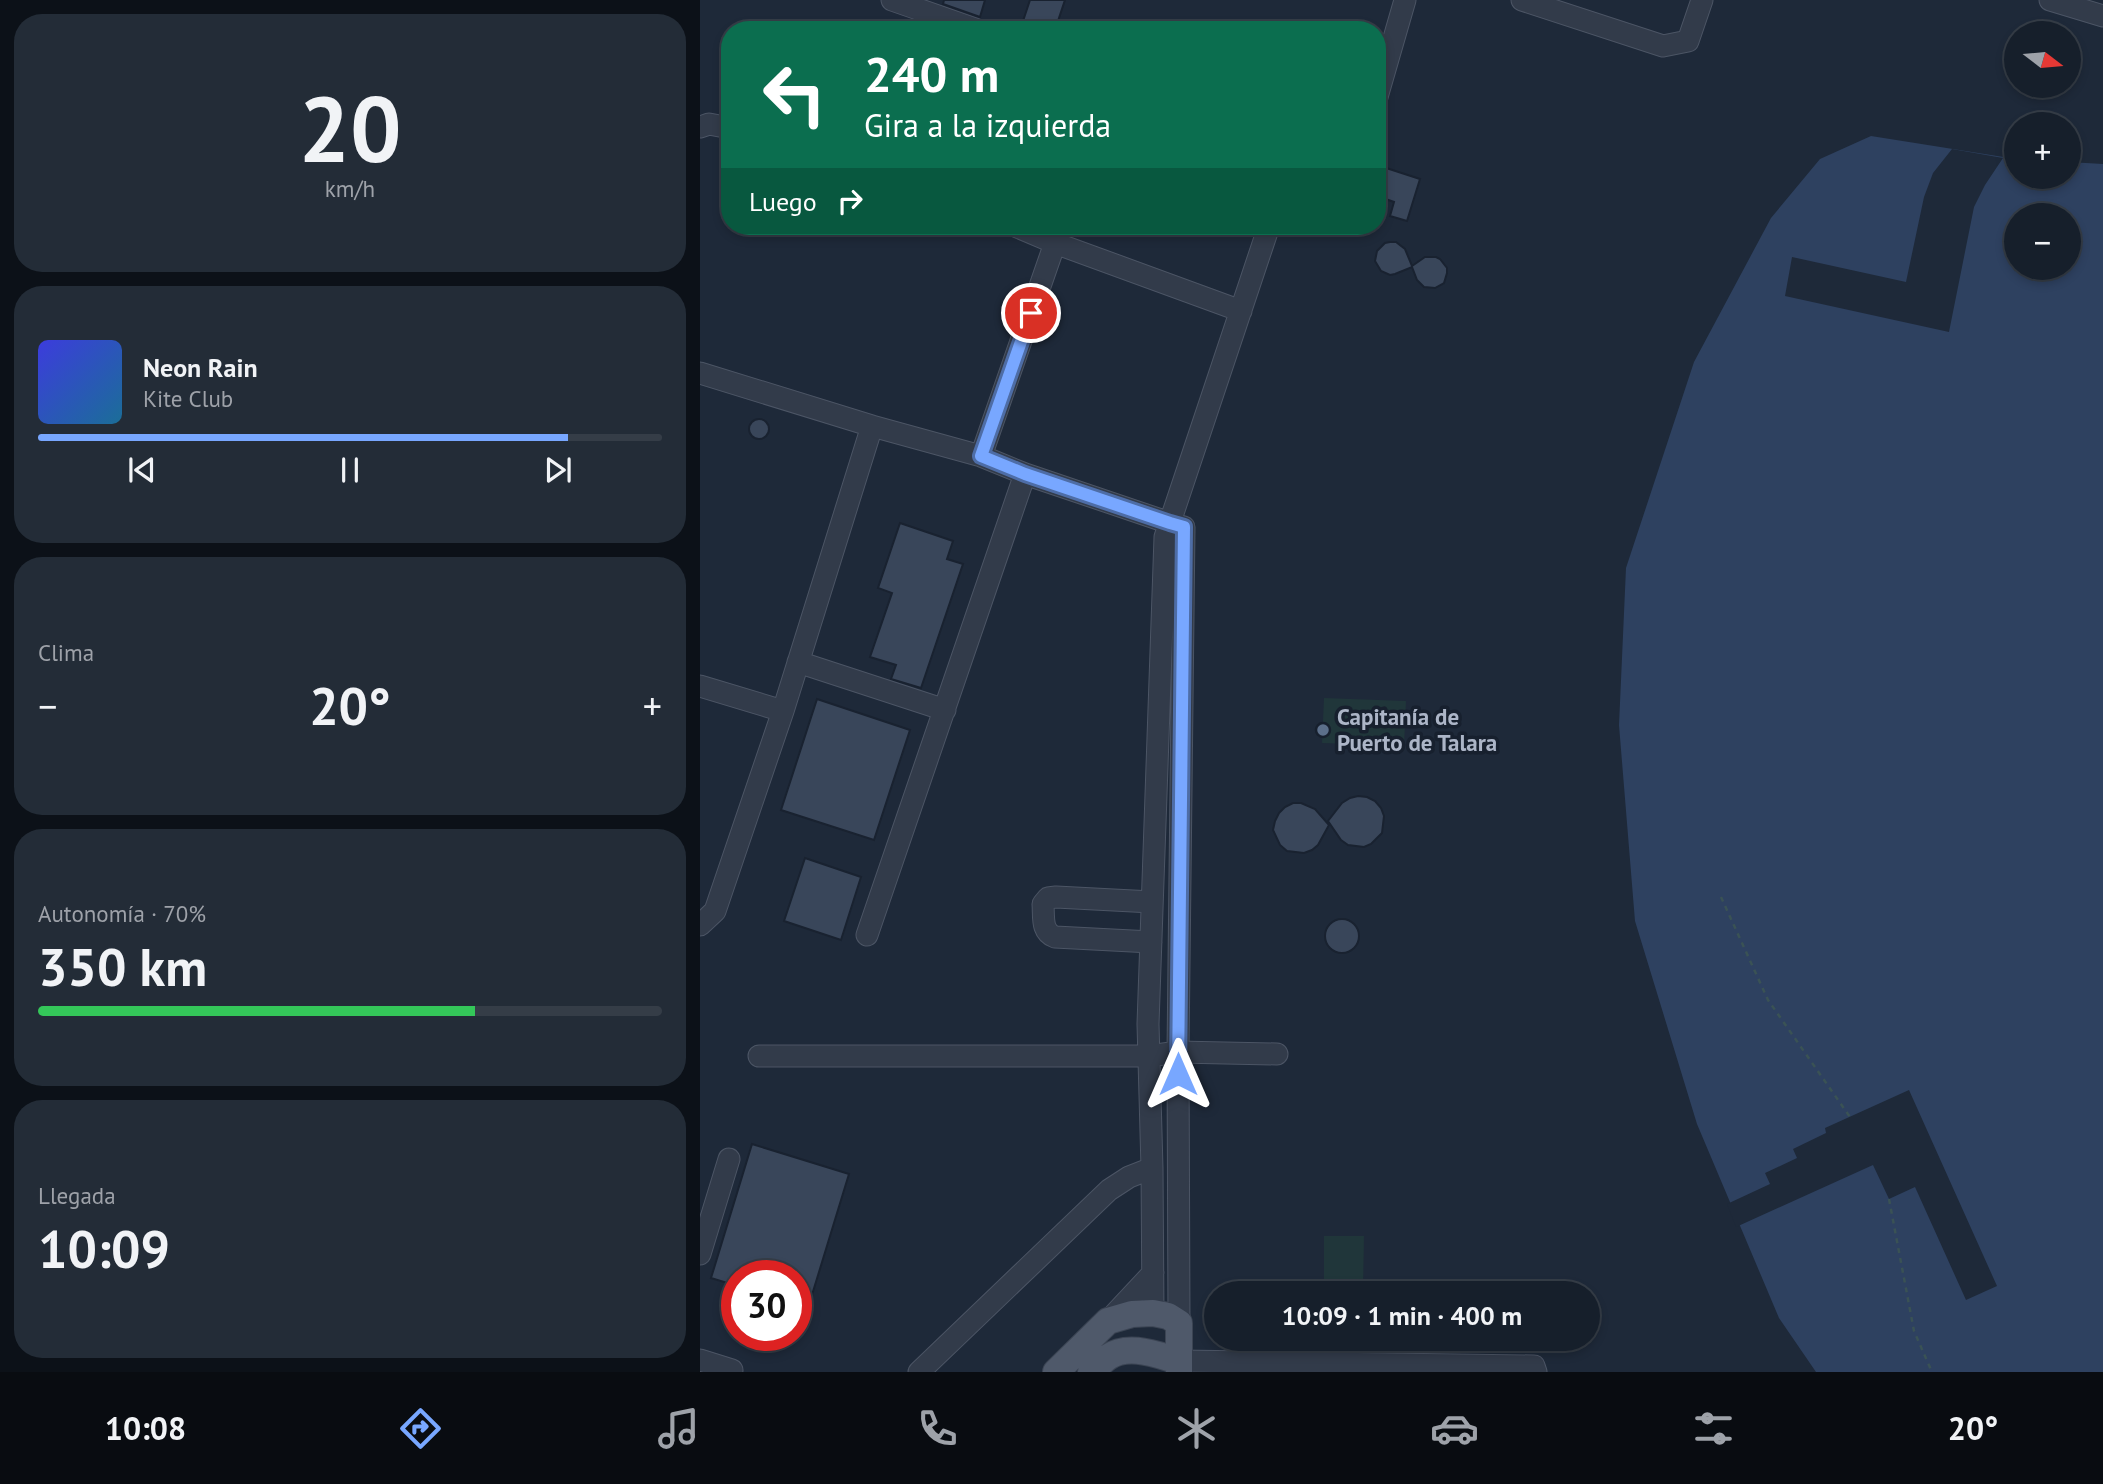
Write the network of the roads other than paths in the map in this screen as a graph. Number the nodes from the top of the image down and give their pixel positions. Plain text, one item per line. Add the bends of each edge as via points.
1 (892, 0) edge
2 (1405, 0) edge
3 (1522, 0) edge
4 (1702, 0) edge
5 (2050, 0) edge
6 (2103, 16) edge
7 (952, 21) edge
8 (1386, 66) edge
9 (721, 126) edge
10 (700, 127) edge
11 (1036, 235) edge
12 (1266, 235) edge
13 (1055, 243) junction
14 (1241, 311) junction
15 (700, 373) edge
16 (872, 426) junction
17 (981, 456) junction
18 (1025, 474) junction
19 (1177, 525) junction
20 (798, 663) junction
21 (700, 686) edge
22 (944, 710) junction
23 (783, 711) junction
24 (1152, 902) junction
25 (700, 925) edge
26 (867, 935) dead end
27 (1151, 942) junction
28 (1178, 1052) junction
29 (1276, 1054) dead end
30 (759, 1056) dead end
31 (1149, 1056) junction
32 (729, 1159) dead end
33 (1152, 1168) junction
34 (700, 1254) edge
35 (1153, 1273) junction
36 (1153, 1313) junction
37 (1108, 1321) junction
38 (1179, 1323) junction
39 (700, 1360) edge
40 (1153, 1363) edge
41 (1179, 1366) edge
42 (1329, 1368) edge
43 (732, 1370) dead end
44 (919, 1372) edge
45 (1056, 1372) edge
46 (1091, 1372) edge
47 (1536, 1372) edge

1 - 7 street
2 - 8 street
3 - 4 street via 1663,46 1688,41
5 - 6 street
9 - 10 street
11 - 13 street
12 - 14 street
13 - 14 street
13 - 17 street
14 - 19 street
15 - 16 street
16 - 17 street
16 - 20 street
17 - 18 street
18 - 19 street
18 - 22 street
19 - 24 street via 1166,537
19 - 28 street
20 - 22 street
20 - 23 street
21 - 23 street
22 - 26 street
23 - 25 street via 715,911
24 - 27 street
24 - 27 street via 1056,897 1044,904 1045,929 1055,937
27 - 31 street
28 - 29 street
28 - 31 street
28 - 38 street
30 - 31 street
31 - 33 street
32 - 34 street
33 - 35 street
33 - 44 street via 1109,1189
35 - 36 street
35 - 37 street
36 - 37 main road
36 - 38 main road
36 - 40 main road
37 - 45 main road
38 - 41 main road
39 - 43 street
40 - 41 main road
40 - 46 main road via 1135,1350 1121,1351
41 - 42 street
42 - 47 street via 1534,1366

